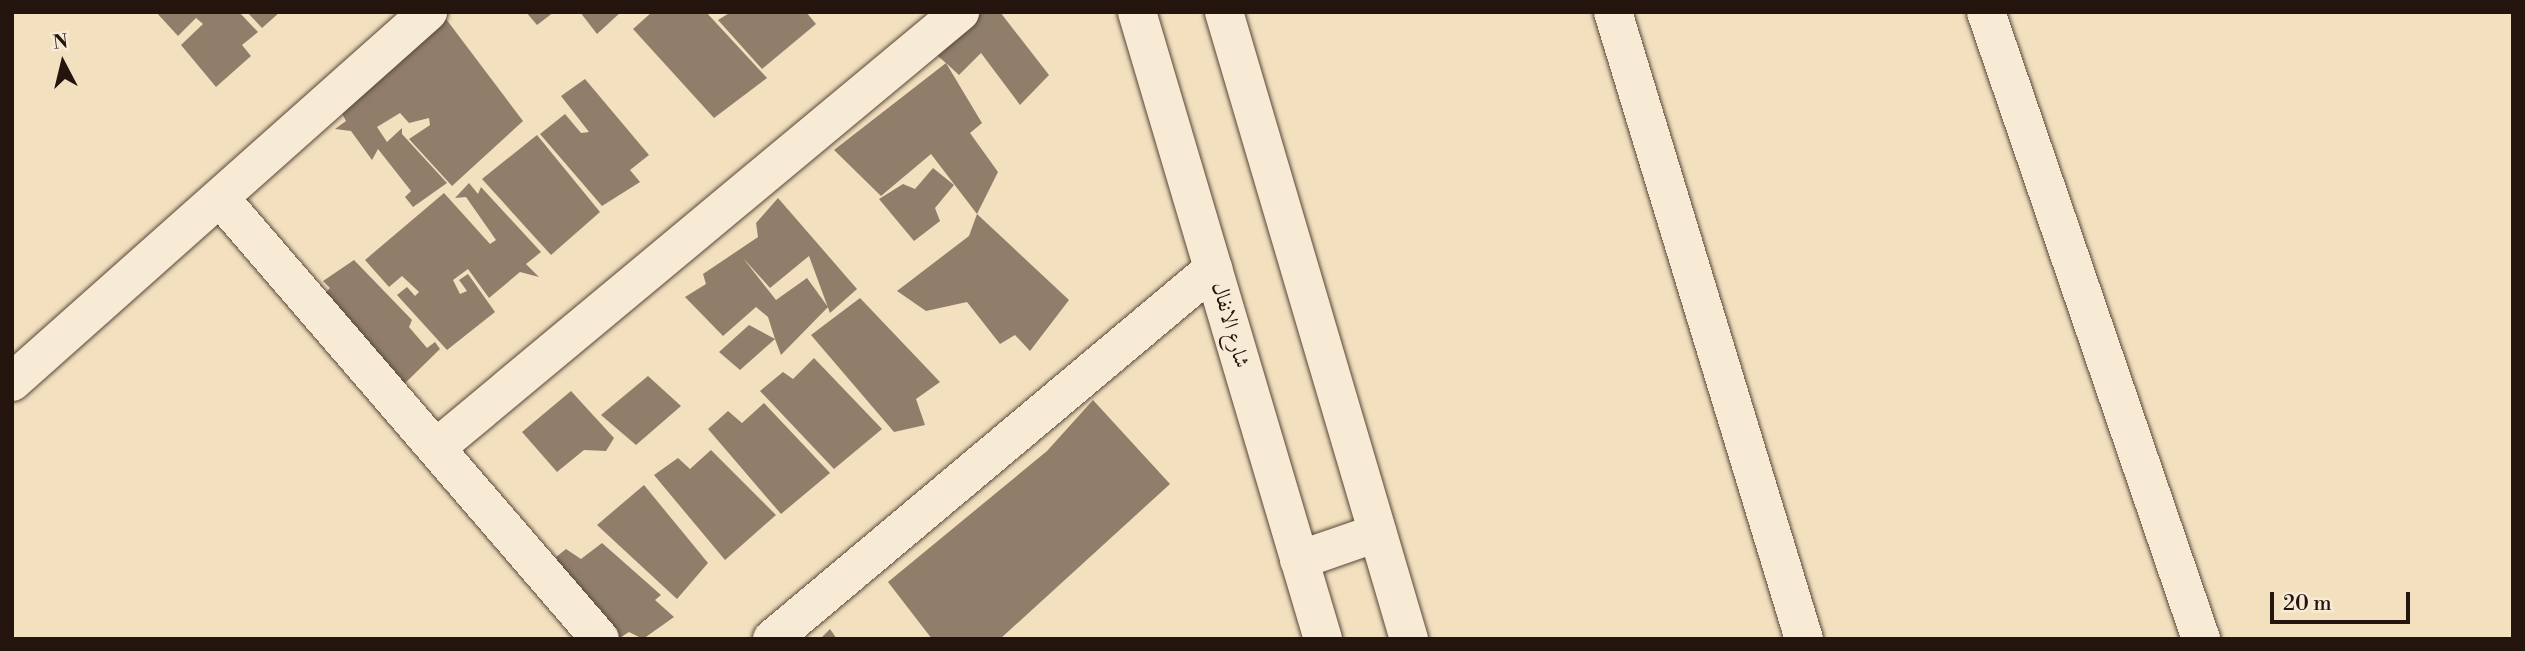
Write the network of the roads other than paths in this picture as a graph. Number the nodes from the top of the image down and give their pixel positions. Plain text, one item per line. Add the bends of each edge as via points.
1 (428, 12) edge
2 (960, 12) edge
3 (1137, 12) edge
4 (1224, 12) edge
5 (1613, 12) edge
6 (1986, 12) edge
7 (219, 198) junction
8 (1213, 269) junction
9 (12, 382) edge
10 (436, 448) junction
11 (1377, 533) junction
12 (1299, 560) junction
13 (1315, 634) edge
14 (600, 639) edge
15 (772, 639) edge
16 (1409, 639) edge
17 (1804, 639) edge
18 (2201, 639) edge

1 - 7 street
2 - 10 street
3 - 8 street, شارع الانفال
4 - 11 street
5 - 17 street
6 - 18 street
7 - 9 street
7 - 10 street
8 - 12 street, شارع الانفال
8 - 15 street
10 - 14 street
11 - 12 street
11 - 16 street
12 - 13 street, شارع الانفال

